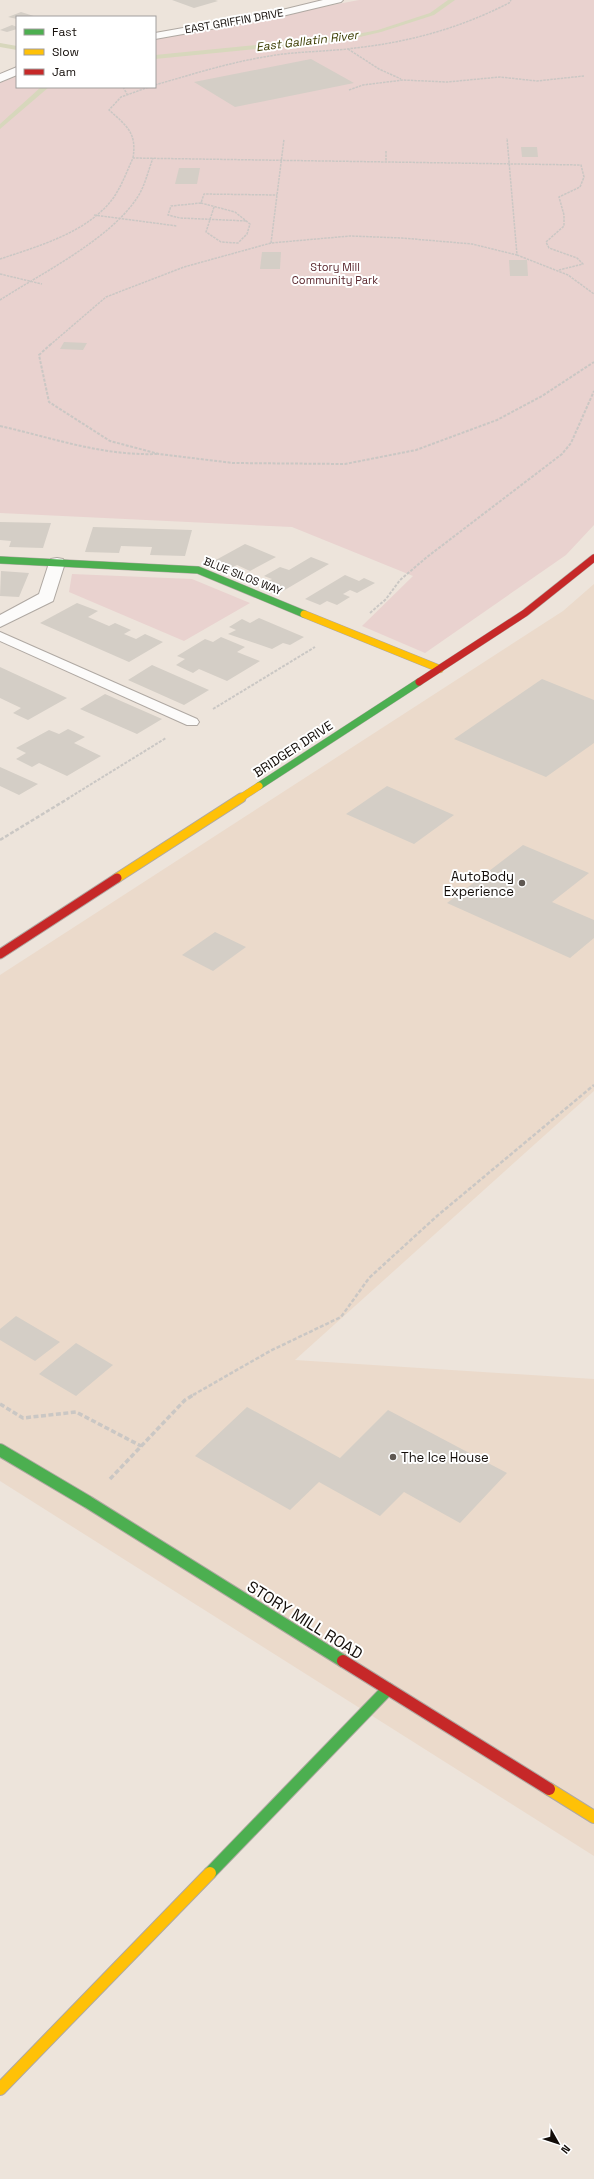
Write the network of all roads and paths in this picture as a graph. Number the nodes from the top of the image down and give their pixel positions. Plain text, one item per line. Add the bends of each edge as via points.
1 (337, 0) edge
2 (511, 0) edge
3 (156, 36) edge
4 (348, 49) junction
5 (16, 72) edge
6 (584, 76) dead end
7 (0, 78) edge
8 (403, 80) junction
9 (156, 85) edge
10 (123, 88) edge
11 (146, 88) edge
12 (349, 90) dead end
13 (126, 94) junction
14 (507, 138) dead end
15 (284, 139) dead end
16 (386, 151) dead end
17 (133, 158) junction
18 (153, 158) junction
19 (281, 161) junction
20 (386, 162) junction
21 (509, 164) junction
22 (277, 195) junction
23 (201, 203) junction
24 (214, 207) junction
25 (94, 215) junction
26 (120, 218) junction
27 (210, 220) junction
28 (247, 220) junction
29 (176, 226) dead end
30 (271, 244) junction
31 (517, 255) junction
32 (0, 259) edge
33 (559, 270) junction
34 (0, 274) edge
35 (29, 281) junction
36 (42, 284) dead end
37 (594, 294) edge
38 (0, 300) edge
39 (594, 362) edge
40 (594, 390) edge
41 (0, 426) edge
42 (159, 454) junction
43 (594, 558) edge
44 (0, 560) edge
45 (57, 563) junction
46 (369, 614) dead end
47 (0, 622) edge
48 (0, 636) edge
49 (440, 669) junction
50 (192, 722) dead end
51 (0, 954) edge
52 (594, 1085) edge
53 (0, 1404) edge
54 (141, 1446) junction
55 (0, 1450) edge
56 (88, 1502) junction
57 (388, 1689) junction
58 (594, 1817) edge
59 (0, 2089) edge

1 - 3 street, EAST GRIFFIN DRIVE via 278,14
2 - 4 path via 489,14 439,34
4 - 8 path via 380,71
4 - 9 path via 272,56 203,71
5 - 7 street
6 - 8 path via 537,81 500,77 447,82
8 - 12 path via 364,85
10 - 13 path
11 - 13 path
13 - 17 path via 113,103 110,110 133,132 136,146
14 - 21 path
15 - 19 path
16 - 20 path
17 - 18 path
17 - 25 path via 111,201
18 - 19 path
18 - 26 path via 137,198
19 - 20 path
19 - 22 path
20 - 21 path
21 - 31 path
21 - 33 path via 581,165 584,177 580,187 559,197 564,226 546,242 549,248 577,258 583,264
22 - 23 path via 204,194
22 - 30 path
23 - 24 path
23 - 27 path via 171,206 168,215
24 - 27 path
24 - 28 path via 234,211
25 - 26 path
25 - 32 path via 81,226 35,247
26 - 29 path
26 - 35 path
27 - 28 path
27 - 28 path via 206,232 213,240 226,244 238,243 247,234 250,224
30 - 31 path via 350,236 402,238 472,244
30 - 42 path via 184,267 106,298 39,355 49,402 110,441
31 - 33 path
33 - 37 path via 584,284
34 - 35 path
35 - 36 path
35 - 38 path
39 - 42 path via 542,396 497,420 416,450 345,464 233,463
40 - 46 path via 571,443 562,454 427,557 400,580 386,599
41 - 42 path via 107,453 139,456
43 - 49 street, BRIDGER DRIVE via 525,613
44 - 45 street, BLUE SILOS WAY
45 - 47 street via 47,597
45 - 49 street, BLUE SILOS WAY via 198,570
48 - 50 lane
49 - 51 street, BRIDGER DRIVE
52 - 54 path via 437,1216 369,1278 341,1317 270,1351 185,1400
53 - 54 path via 23,1418 76,1412
54 - 56 path
55 - 56 street, STORY MILL ROAD
56 - 57 street, STORY MILL ROAD
57 - 58 street, STORY MILL ROAD
57 - 59 street

